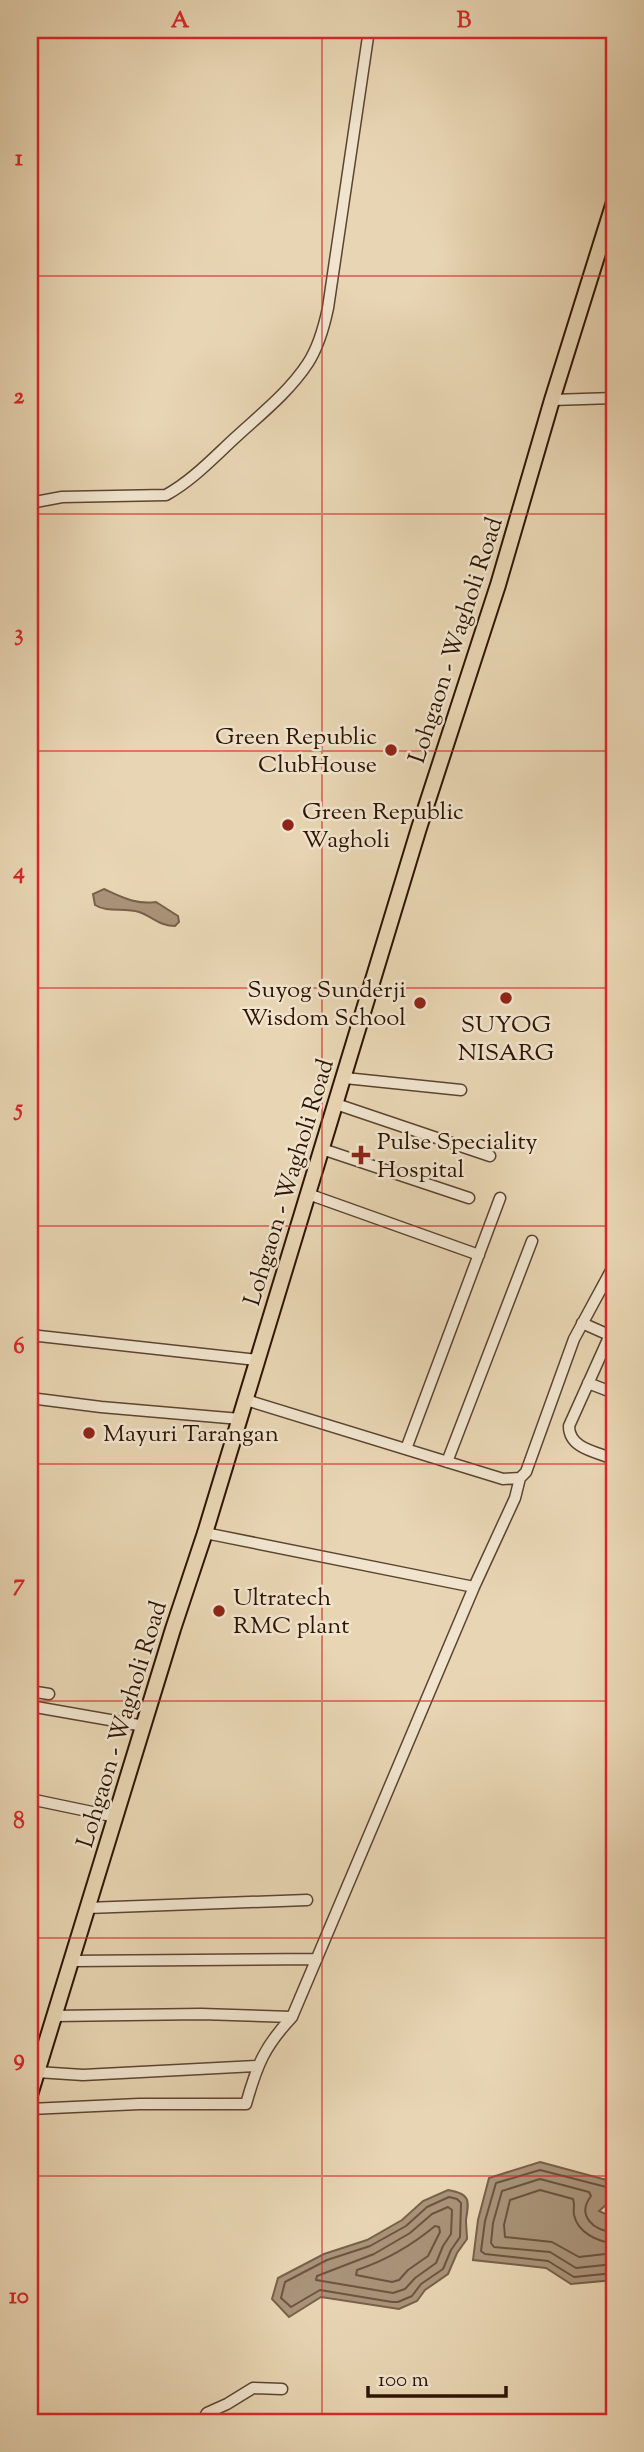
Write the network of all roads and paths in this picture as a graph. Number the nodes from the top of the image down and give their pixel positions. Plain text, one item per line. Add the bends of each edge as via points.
1 (369, 30) edge
2 (614, 202) edge
3 (614, 398) edge
4 (552, 400) junction
5 (30, 503) edge
6 (345, 1077) junction
7 (461, 1090) dead end
8 (336, 1104) junction
9 (322, 1149) junction
10 (490, 1156) dead end
11 (307, 1194) junction
12 (469, 1198) dead end
13 (500, 1198) dead end
14 (532, 1241) dead end
15 (479, 1255) junction
16 (614, 1265) edge
17 (582, 1323) junction
18 (612, 1330) edge
19 (30, 1335) edge
20 (257, 1360) junction
21 (588, 1383) junction
22 (614, 1393) edge
23 (30, 1398) edge
24 (246, 1400) junction
25 (240, 1419) junction
26 (406, 1449) junction
27 (614, 1459) edge
28 (447, 1462) junction
29 (520, 1478) junction
30 (205, 1533) junction
31 (474, 1587) junction
32 (30, 1691) edge
33 (49, 1694) dead end
34 (30, 1706) edge
35 (144, 1726) junction
36 (30, 1799) edge
37 (116, 1817) junction
38 (307, 1900) dead end
39 (88, 1908) junction
40 (317, 1959) junction
41 (71, 1961) junction
42 (54, 2016) junction
43 (292, 2017) junction
44 (257, 2066) junction
45 (37, 2072) junction
46 (30, 2095) edge
47 (30, 2109) edge
48 (282, 2389) dead end
49 (202, 2422) edge

1 - 5 street via 328,308 308,362 287,389 203,468 166,495 62,497
2 - 4 main road, Lohgaon - Wagholi Road
3 - 4 street
4 - 6 main road, Lohgaon - Wagholi Road
6 - 7 street
6 - 8 main road, Lohgaon - Wagholi Road
8 - 9 main road, Lohgaon - Wagholi Road
8 - 10 street
9 - 11 main road, Lohgaon - Wagholi Road
9 - 12 street
11 - 15 street
11 - 20 main road, Lohgaon - Wagholi Road
13 - 15 street
14 - 28 street
15 - 26 street
16 - 17 street
17 - 18 street
17 - 29 street
18 - 21 street
19 - 20 street
20 - 24 main road, Lohgaon - Wagholi Road
21 - 22 street
21 - 27 street via 569,1426 571,1440
23 - 25 street
24 - 25 main road, Lohgaon - Wagholi Road
24 - 26 street
25 - 30 main road, Lohgaon - Wagholi Road
26 - 28 street
28 - 29 street via 503,1479
29 - 31 street
30 - 31 street
30 - 35 main road, Lohgaon - Wagholi Road
31 - 40 street
32 - 33 street
34 - 35 street
35 - 37 main road, Lohgaon - Wagholi Road
36 - 37 street
37 - 39 main road, Lohgaon - Wagholi Road
38 - 39 street
39 - 41 main road, Lohgaon - Wagholi Road
40 - 41 street
40 - 43 street
41 - 42 main road, Lohgaon - Wagholi Road
42 - 43 street
42 - 45 main road, Lohgaon - Wagholi Road
43 - 44 street via 272,2038
44 - 45 street via 83,2075
44 - 47 street via 246,2104
45 - 46 main road, Lohgaon - Wagholi Road
48 - 49 street via 253,2388 207,2413

